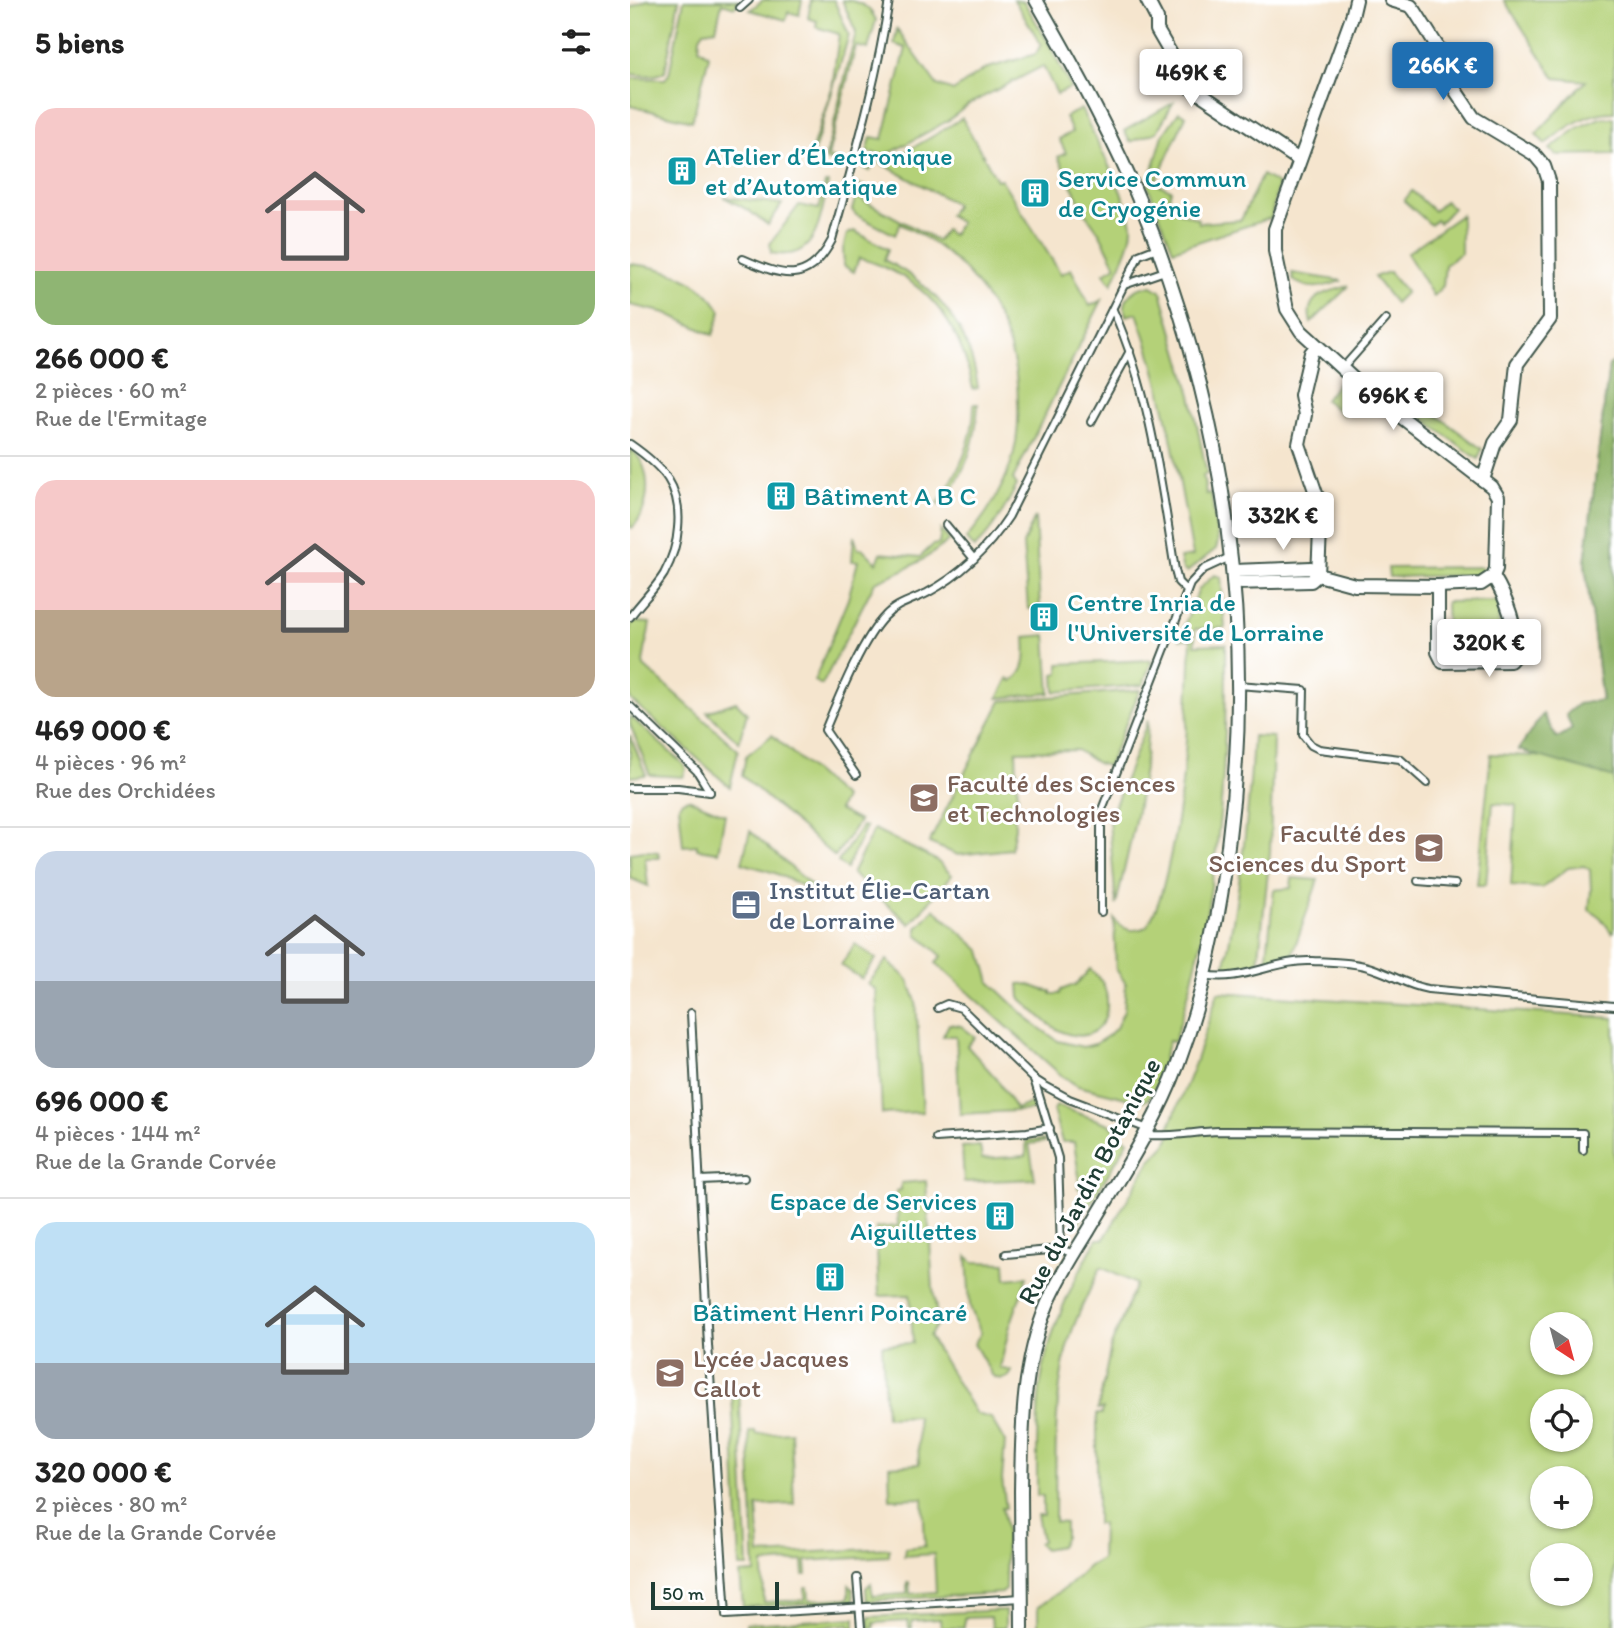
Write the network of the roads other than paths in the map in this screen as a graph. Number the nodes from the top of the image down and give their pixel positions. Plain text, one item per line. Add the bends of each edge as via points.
1 (749, 0) edge
2 (889, 0) edge
3 (1036, 0) edge
4 (1147, 0) edge
5 (1356, 0) edge
6 (1391, 0) edge
7 (740, 8) dead end
8 (1299, 160) junction
9 (1157, 248) junction
10 (743, 259) dead end
11 (1166, 271) junction
12 (1124, 285) junction
13 (1113, 310) junction
14 (1386, 319) dead end
15 (1317, 346) junction
16 (1130, 351) junction
17 (1342, 369) junction
18 (1091, 422) dead end
19 (630, 444) edge
20 (1483, 480) junction
21 (946, 525) dead end
22 (1231, 557) junction
23 (974, 559) junction
24 (1318, 575) junction
25 (1493, 576) junction
26 (1233, 577) junction
27 (1438, 586) junction
28 (1187, 591) junction
29 (630, 617) edge
30 (1238, 685) junction
31 (630, 706) edge
32 (856, 775) dead end
33 (1427, 783) dead end
34 (630, 788) edge
35 (1418, 881) dead end
36 (1455, 884) dead end
37 (1101, 912) dead end
38 (1205, 975) junction
39 (1614, 1006) edge
40 (938, 1008) dead end
41 (691, 1013) dead end
42 (1034, 1079) junction
43 (1050, 1128) junction
44 (1147, 1132) junction
45 (936, 1138) dead end
46 (1583, 1150) dead end
47 (744, 1178) dead end
48 (699, 1180) junction
49 (1061, 1249) junction
50 (1006, 1254) dead end
51 (1074, 1254) junction
52 (857, 1578) dead end
53 (1022, 1598) junction
54 (859, 1608) junction
55 (862, 1628) edge
56 (1022, 1628) edge

1 - 7 lane
2 - 10 lane via 832,240 814,264 791,274
3 - 9 street, Rue du Jardin Botanique via 1111,138
4 - 8 street via 1157,30 1190,87
5 - 8 street
6 - 20 street via 1415,11 1444,57 1445,75 1474,118 1534,155 1549,181 1550,319 1517,364 1511,421 1494,443
8 - 15 street via 1275,229 1275,251 1287,309
9 - 11 street, Rue du Jardin Botanique
9 - 12 lane via 1139,256
11 - 12 lane
11 - 22 street, Rue du Jardin Botanique via 1213,440
12 - 13 lane
13 - 16 lane
13 - 23 lane via 1009,516
14 - 17 lane
15 - 17 street
15 - 24 street via 1311,353 1301,395 1305,415 1299,444 1321,508
16 - 18 lane
16 - 28 lane via 1154,444 1175,570
17 - 20 street
19 - 29 lane via 660,468 679,504 673,557
20 - 25 street via 1498,497
21 - 23 lane
22 - 26 street, Rue du Jardin Botanique
22 - 28 lane via 1204,569
23 - 32 lane via 944,583 886,614 869,637 825,730
24 - 26 street via 1311,582
24 - 27 street via 1355,585
25 - 27 street via 1481,584
25 - 27 street via 1508,607 1517,644 1510,661 1443,662 1438,652
26 - 30 street, Rue du Jardin Botanique
28 - 37 lane via 1101,811
30 - 33 lane via 1304,690 1303,735 1311,745 1400,759
30 - 38 street, Rue du Jardin Botanique via 1231,824
31 - 34 lane via 697,771 710,792
35 - 36 lane
38 - 39 lane via 1219,979 1285,962 1310,961 1369,968 1428,989
38 - 44 street, Rue du Jardin Botanique via 1178,1065
40 - 42 lane via 947,1004 961,1009
41 - 48 lane
42 - 43 lane
42 - 44 lane
43 - 45 lane
43 - 49 lane via 1058,1158
44 - 46 lane via 1169,1137 1219,1131 1583,1133
44 - 51 street, Rue du Jardin Botanique
47 - 48 lane
48 - 54 lane via 726,1615
49 - 50 lane
49 - 51 lane
51 - 53 street, Rue du Jardin Botanique via 1038,1326 1025,1387
52 - 54 lane
53 - 54 lane
53 - 56 street, Rue du Jardin Botanique
54 - 55 lane

